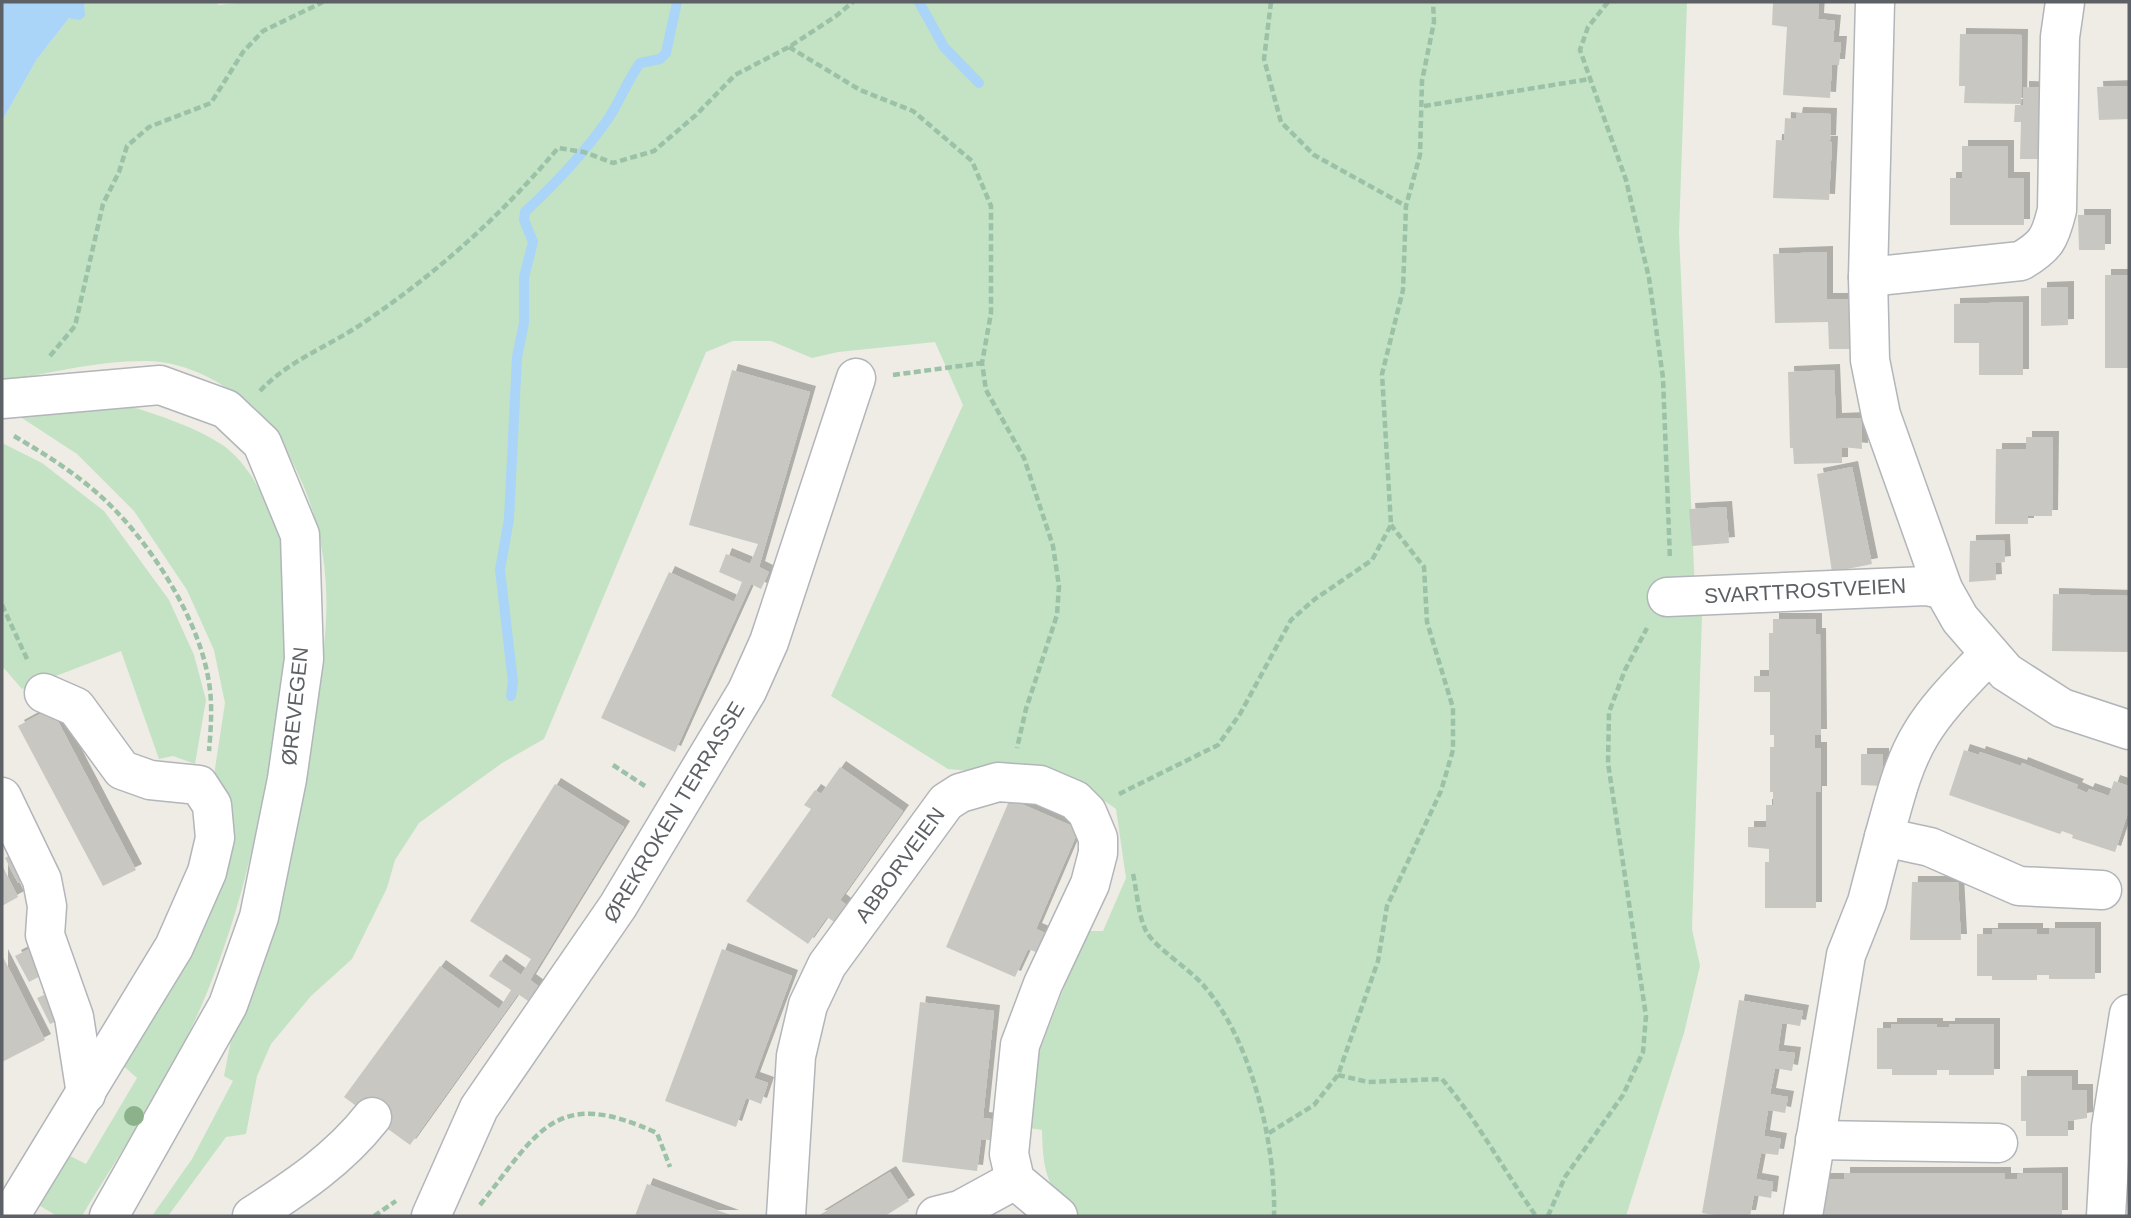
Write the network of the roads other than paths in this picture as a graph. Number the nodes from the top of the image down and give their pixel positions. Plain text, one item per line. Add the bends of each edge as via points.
1 (1875, 2) edge
2 (2064, 2) edge
3 (1868, 276) junction
4 (856, 378) road end
5 (6, 398) edge
6 (1942, 589) junction
7 (1667, 597) road end
8 (1988, 655) junction
9 (44, 693) road end
10 (2129, 730) edge
11 (2, 797) edge
12 (1884, 836) junction
13 (2102, 890) dead end
14 (2129, 1014) edge
15 (86, 1094) junction
16 (372, 1117) dead end
17 (1815, 1140) junction
18 (1998, 1143) dead end
19 (1015, 1180) junction
20 (10, 1216) edge
21 (109, 1216) edge
22 (252, 1216) edge
23 (430, 1216) edge
24 (786, 1216) edge
25 (936, 1216) edge
26 (1058, 1216) edge
27 (1802, 1216) edge
28 (2106, 1216) edge

1 - 3 street, SVARTTROSTVEIEN
2 - 3 street via 2057,210 2052,233 2041,249 2021,261
3 - 6 street, SVARTTROSTVEIEN via 1870,360 1881,415
4 - 23 street, ØREKROKEN TERRASSE via 769,642 747,691 618,906 479,1108
5 - 21 street, ØREVEGEN via 160,385 226,409 262,443 300,536 303,659 287,779 259,917 228,1005
6 - 7 street, SVARTTROSTVEIEN
6 - 8 street, SVARTTROSTVEIEN
8 - 10 street, SVARTTROSTVEIEN via 2062,708
8 - 12 street via 1962,680 1921,734 1900,779
9 - 15 street via 76,707 122,770 150,780 199,785 212,805 215,838 207,872 174,947
11 - 15 street via 42,880 47,906 45,935 74,1017
12 - 13 street via 1930,847 2019,886
12 - 17 street via 1867,902 1846,954
14 - 28 street via 2111,1127
15 - 20 street
16 - 22 street via 353,1141 308,1180
17 - 18 street
17 - 27 street
19 - 24 street, ABBORVEIEN via 1010,1154 1020,1045 1090,884 1098,838 1087,812 1075,800 1040,785 998,782 946,802 827,965 808,1005 796,1056
19 - 25 street via 960,1210
19 - 26 street

